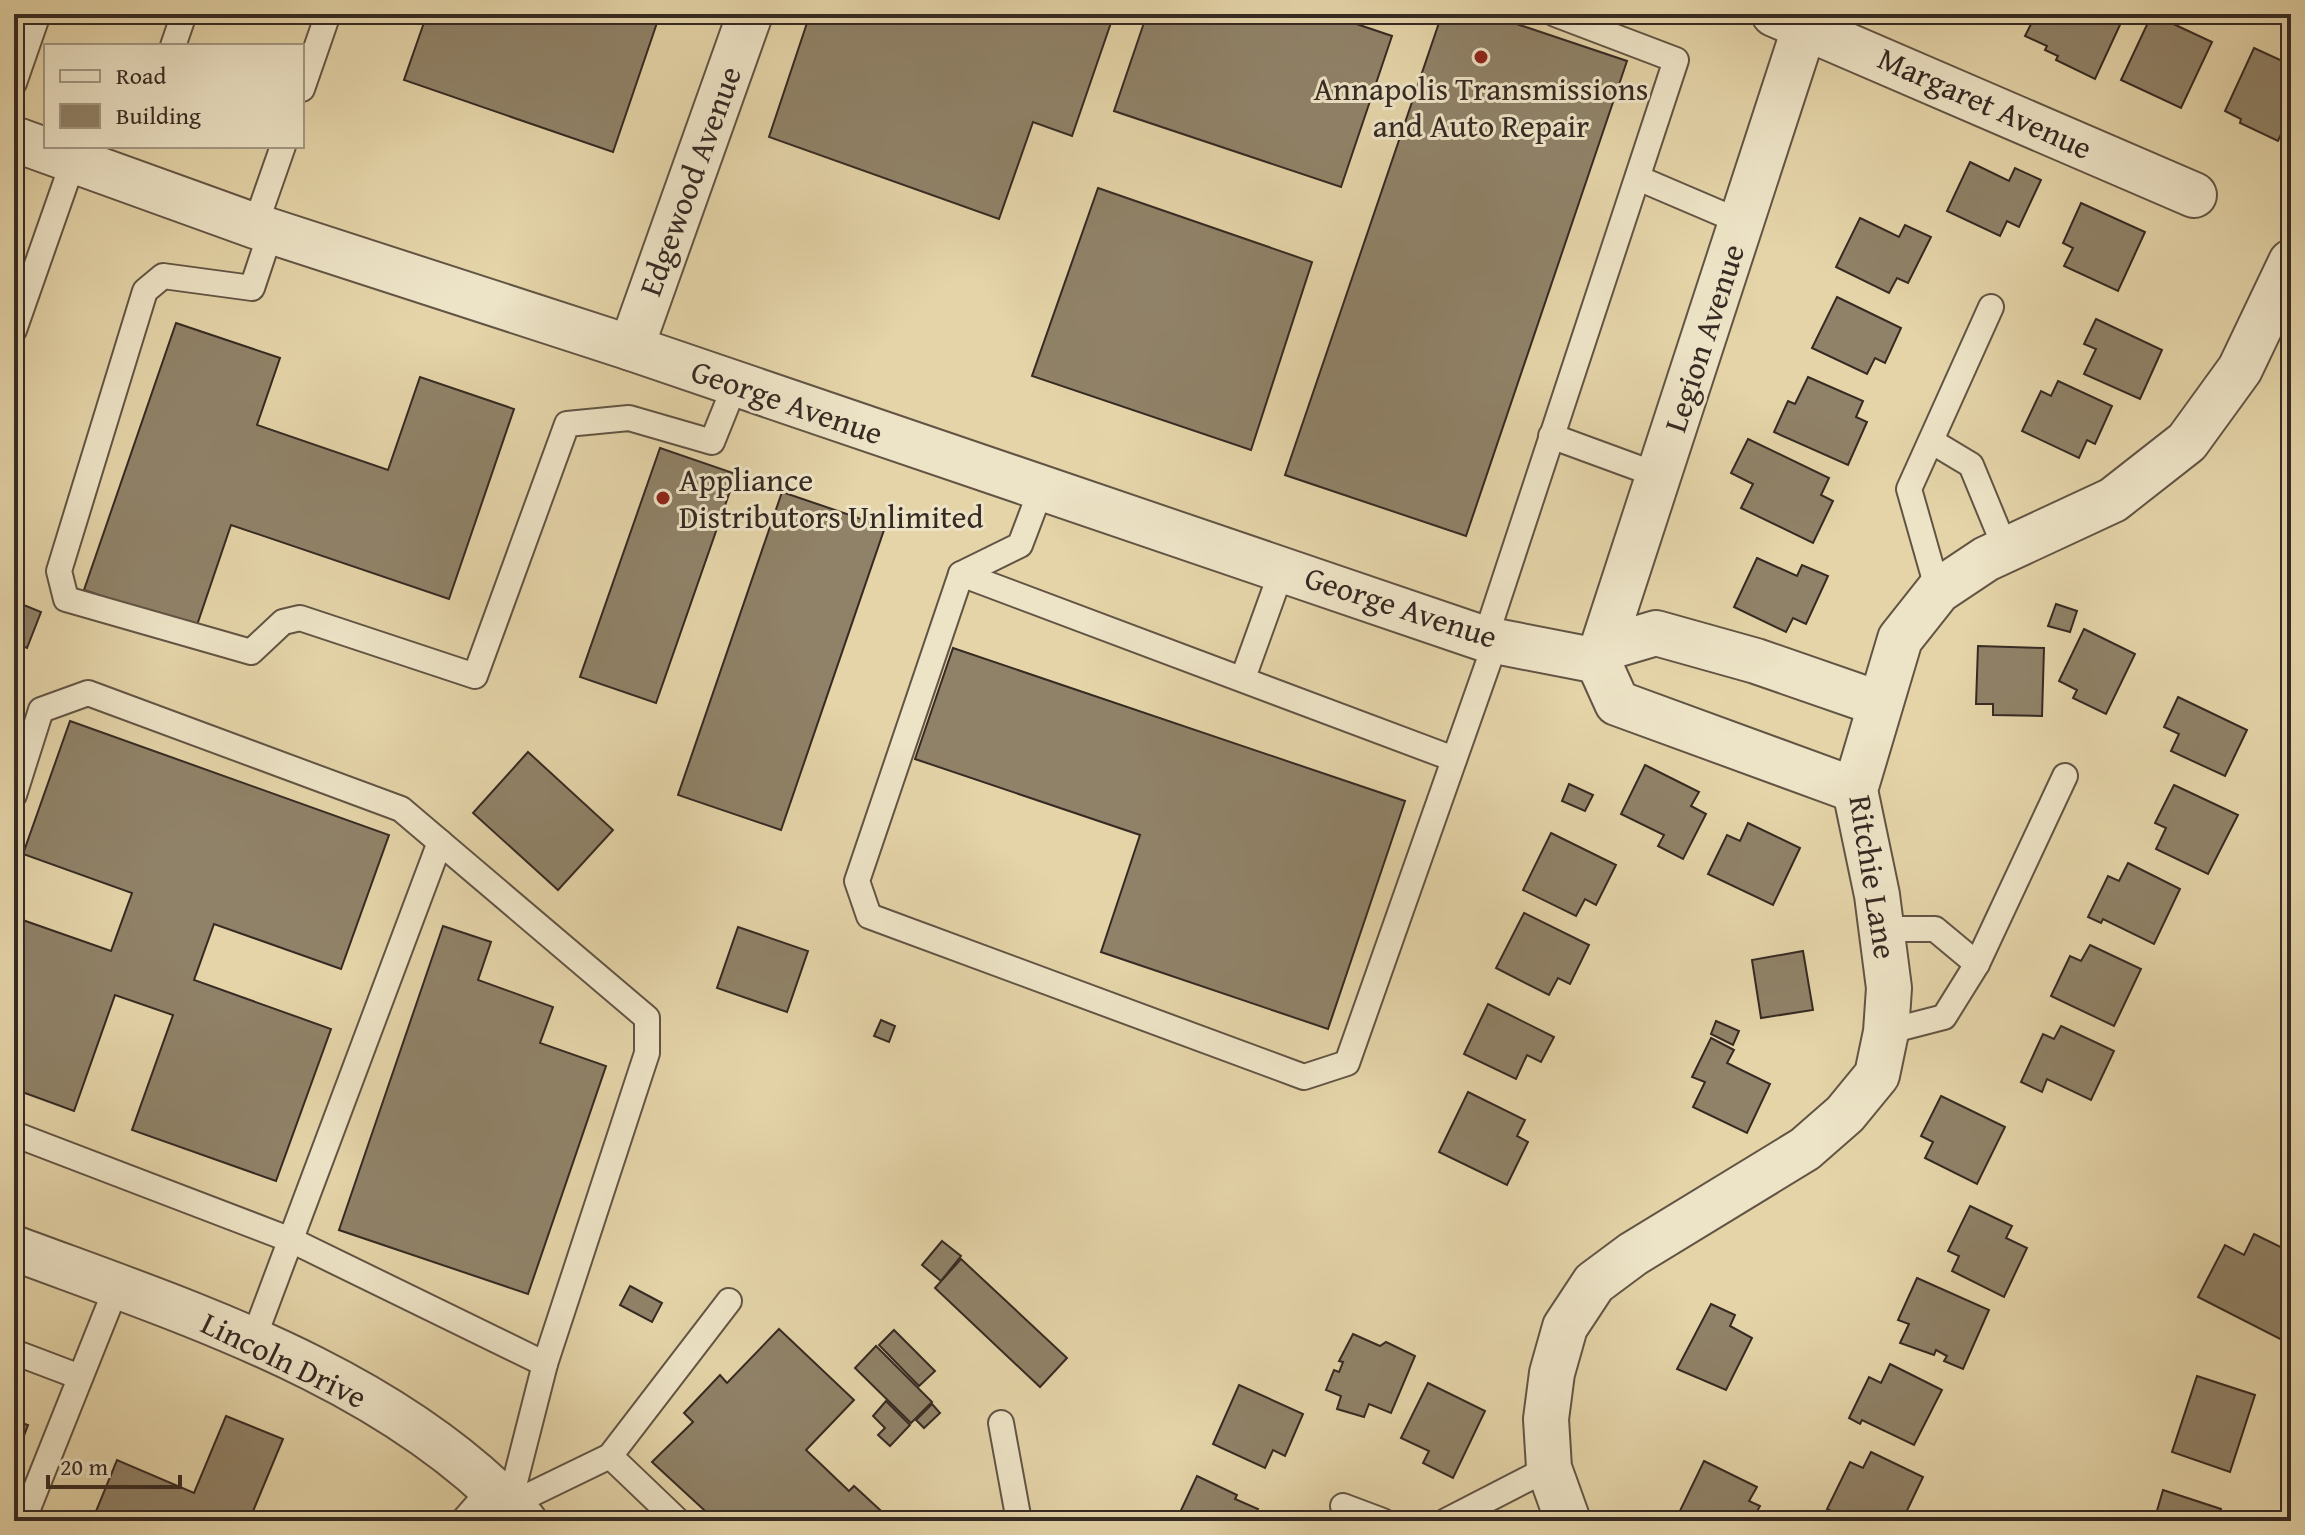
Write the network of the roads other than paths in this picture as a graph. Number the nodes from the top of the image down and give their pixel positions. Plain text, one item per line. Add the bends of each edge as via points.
1 (38, 14) edge
2 (184, 14) edge
3 (328, 14) edge
4 (750, 14) edge
5 (1555, 14) edge
6 (1796, 18) edge
7 (174, 44) edge
8 (14, 83) edge
9 (304, 83) edge
10 (14, 139) edge
11 (283, 148) edge
12 (73, 162) junction
13 (1638, 178) junction
14 (2194, 195) dead end
15 (1741, 222) junction
16 (263, 228) junction
17 (2291, 262) edge
18 (1991, 307) dead end
19 (14, 330) edge
20 (631, 348) junction
21 (735, 385) junction
22 (1551, 436) junction
23 (1931, 441) junction
24 (1660, 476) junction
25 (1042, 487) junction
26 (2006, 550) junction
27 (1283, 567) junction
28 (961, 574) junction
29 (1938, 591) junction
30 (1491, 640) junction
31 (1600, 655) junction
32 (1243, 678) junction
33 (1880, 704) junction
34 (1454, 759) junction
35 (2065, 776) dead end
36 (1855, 790) junction
37 (14, 795) edge
38 (440, 842) junction
39 (1882, 929) junction
40 (1977, 964) junction
41 (1886, 1032) junction
42 (14, 1134) edge
43 (291, 1240) junction
44 (14, 1248) edge
45 (117, 1286) junction
46 (729, 1301) dead end
47 (253, 1340) junction
48 (14, 1352) edge
49 (545, 1364) junction
50 (80, 1377) junction
51 (1001, 1423) dead end
52 (610, 1456) junction
53 (1549, 1468) junction
54 (1343, 1506) dead end
55 (497, 1509) edge
56 (23, 1521) edge
57 (678, 1521) edge
58 (1019, 1521) edge
59 (1383, 1521) edge
60 (1446, 1521) edge
61 (1568, 1521) edge

1 - 8 lane
2 - 7 lane
3 - 9 lane
4 - 20 street, Edgewood Avenue
5 - 13 lane via 1676,60
6 - 14 street, Margaret Avenue
6 - 15 street, Legion Avenue
10 - 12 street, George Avenue
11 - 16 lane
12 - 16 street, George Avenue
12 - 19 lane
13 - 15 lane
13 - 22 lane
15 - 24 street, Legion Avenue
16 - 20 street, George Avenue
16 - 21 lane via 252,288 163,276 145,291 59,571 66,599 251,652 283,622 300,618 475,676 567,424 629,418 712,442
17 - 26 street, Ritchie Lane via 2240,369 2187,442 2113,500
18 - 23 lane
20 - 21 street, George Avenue
21 - 25 street, George Avenue
22 - 24 lane
22 - 30 lane
23 - 26 lane via 1971,465
23 - 29 lane via 1909,489
24 - 31 street, Legion Avenue
25 - 27 street, George Avenue
25 - 28 lane via 1020,545
26 - 29 street, Ritchie Lane
27 - 30 street, George Avenue
27 - 32 lane
28 - 32 lane
28 - 34 lane via 857,881 869,916 1304,1077 1347,1063
29 - 33 street, Ritchie Lane via 1900,639
30 - 31 street, George Avenue
30 - 34 lane
31 - 33 street via 1656,633
31 - 36 street via 1617,703
32 - 34 lane
33 - 36 street, Ritchie Lane
35 - 40 lane
36 - 39 street, Ritchie Lane
37 - 38 lane via 41,710 88,693 401,809
38 - 43 lane
38 - 49 lane via 647,1018 647,1053
39 - 40 lane via 1935,929
39 - 41 street, Ritchie Lane via 1889,988
40 - 41 lane via 1944,1017
41 - 53 street, Ritchie Lane via 1877,1075 1845,1114 1805,1149 1594,1283 1565,1327 1552,1373 1546,1419
42 - 43 lane
43 - 47 lane
43 - 49 lane
44 - 45 street, Lincoln Drive
45 - 47 street, Lincoln Drive
45 - 50 lane
46 - 52 lane
47 - 55 street, Lincoln Drive via 410,1423
48 - 50 lane
49 - 55 lane
50 - 56 lane
51 - 58 lane
52 - 55 lane
52 - 57 lane
53 - 60 lane
53 - 61 street, Ritchie Lane
54 - 59 lane

